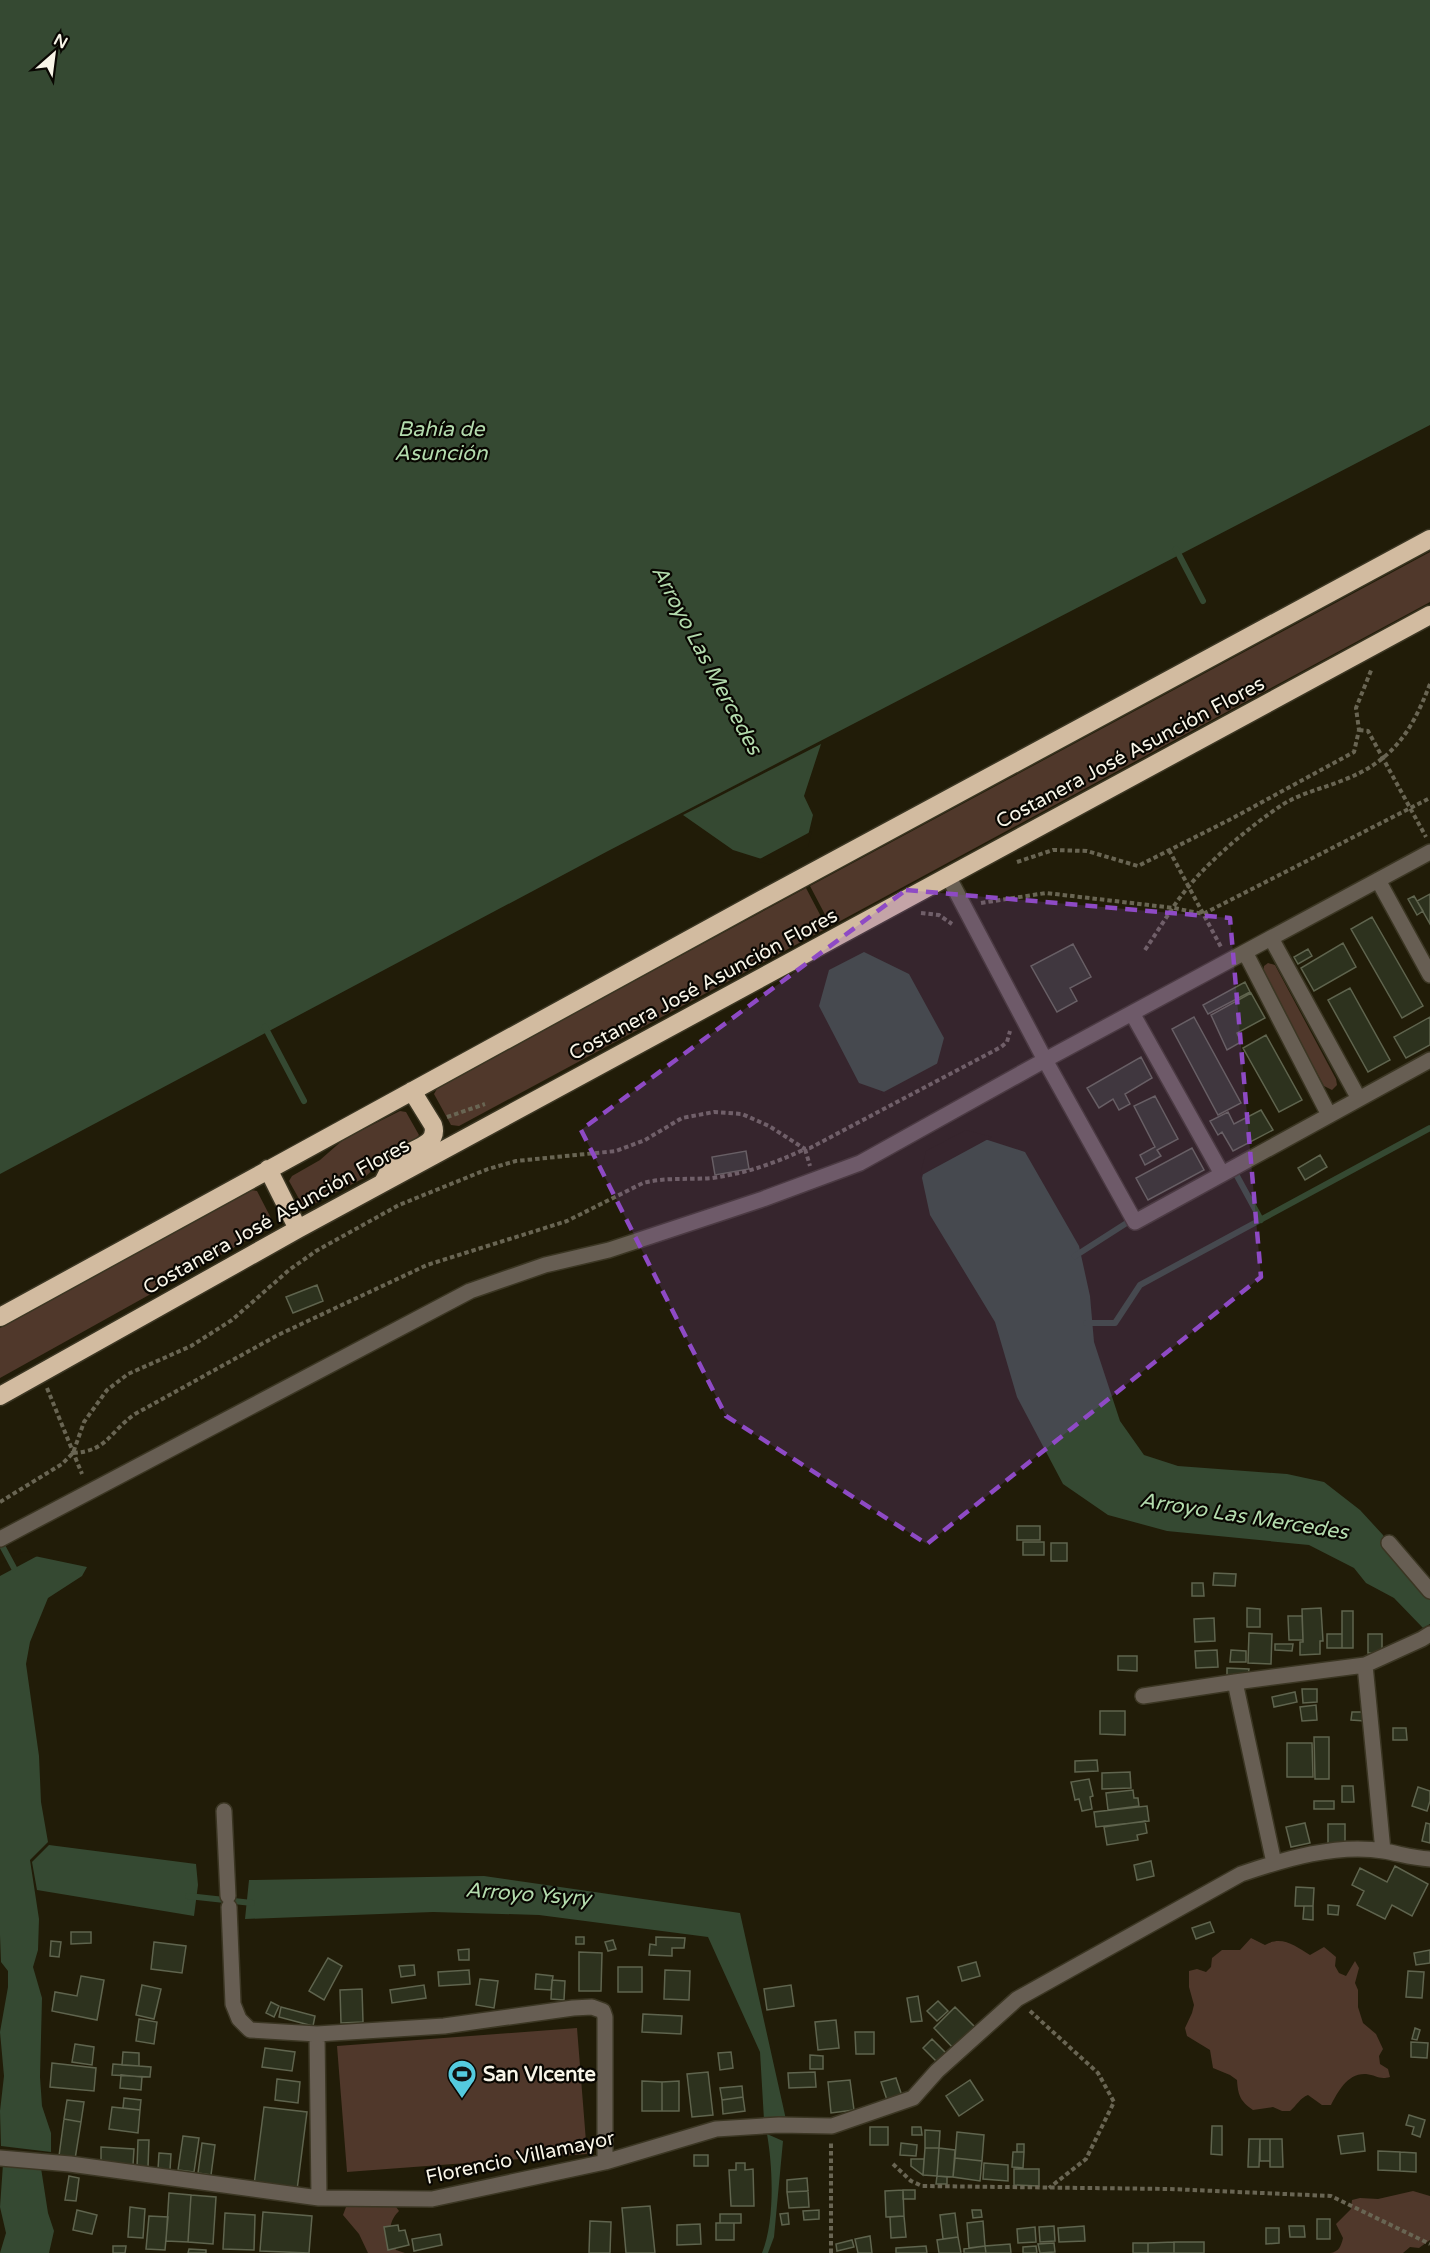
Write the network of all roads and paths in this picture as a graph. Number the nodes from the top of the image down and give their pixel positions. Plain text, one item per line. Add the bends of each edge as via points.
1 (1430, 539) edge
2 (1430, 615) edge
3 (1374, 664) dead end
4 (1430, 684) edge
5 (1359, 730) junction
6 (1382, 759) junction
7 (1430, 798) edge
8 (1412, 808) junction
9 (1428, 845) edge
10 (1169, 850) junction
11 (1013, 864) dead end
12 (948, 876) junction
13 (1378, 880) junction
14 (1189, 886) junction
15 (975, 904) dead end
16 (1174, 908) junction
17 (918, 913) dead end
18 (1203, 914) junction
19 (955, 928) dead end
20 (1271, 938) junction
21 (1221, 948) dead end
22 (1145, 950) dead end
23 (1245, 952) junction
24 (1430, 975) edge
25 (1132, 1013) junction
26 (1009, 1028) dead end
27 (1045, 1060) junction
28 (1430, 1060) edge
29 (412, 1091) junction
30 (1359, 1099) junction
31 (1329, 1115) junction
32 (805, 1149) junction
33 (268, 1169) junction
34 (810, 1169) dead end
35 (1222, 1174) junction
36 (384, 1182) junction
37 (298, 1229) junction
38 (0, 1317) edge
39 (47, 1388) dead end
40 (0, 1396) edge
41 (74, 1453) junction
42 (82, 1474) dead end
43 (0, 1502) edge
44 (0, 1539) edge
45 (1389, 1543) dead end
46 (1430, 1591) edge
47 (1426, 1637) edge
48 (1365, 1665) junction
49 (1234, 1682) junction
50 (1143, 1696) dead end
51 (224, 1811) dead end
52 (1383, 1851) junction
53 (1430, 1859) edge
54 (1274, 1863) junction
55 (1017, 2000) junction
56 (317, 2034) junction
57 (832, 2126) junction
58 (0, 2158) edge
59 (605, 2162) junction
60 (893, 2164) dead end
61 (1049, 2188) junction
62 (319, 2198) junction
63 (1430, 2244) edge
64 (831, 2253) edge

1 - 29 highway
2 - 12 highway, Costanera José Asunción Flores
3 - 5 path via 1356,708
4 - 6 path via 1417,717
5 - 6 path via 1368,731
5 - 10 path via 1353,752
6 - 8 path
6 - 14 path via 1283,805 1246,832
7 - 8 path
8 - 9 path
8 - 18 path
9 - 13 street
10 - 11 path via 1138,866 1087,851 1053,850
10 - 14 path
12 - 27 street
12 - 36 highway, Costanera José Asunción Flores
13 - 20 street
13 - 24 street
14 - 16 path
14 - 18 path
15 - 16 path via 1046,893
16 - 18 path
16 - 22 path
17 - 19 path via 939,915
18 - 21 path
20 - 23 street
20 - 30 street
23 - 25 street
23 - 31 street
25 - 27 street
25 - 35 street
26 - 32 path via 1010,1035 1001,1047
27 - 35 street via 1135,1221
27 - 44 street via 860,1163 620,1247 545,1265 470,1292
28 - 30 street
29 - 33 highway
29 - 36 highway via 433,1125 433,1136 395,1161
30 - 31 street
31 - 35 street
32 - 34 path
32 - 41 path via 770,1165 728,1175 643,1183 567,1221 428,1265 278,1335 135,1414 91,1452
32 - 41 path via 742,1114 714,1112 682,1118 645,1140 616,1150 516,1161 488,1168 399,1205 316,1251 232,1320 191,1346 128,1374 107,1390 84,1422
33 - 37 highway
33 - 38 highway
36 - 37 highway, Costanera José Asunción Flores
37 - 40 highway, Costanera José Asunción Flores
39 - 41 path
41 - 42 path
41 - 43 path
45 - 46 street
47 - 48 street
48 - 49 street
48 - 52 street
49 - 50 street
49 - 54 street
51 - 56 street via 233,2004 239,2019 250,2030
52 - 53 street, Florencio Villamayor
52 - 54 street, Florencio Villamayor via 1336,1850
54 - 55 street, Florencio Villamayor via 1241,1874
55 - 57 street, Florencio Villamayor via 937,2071 914,2098
55 - 61 path via 1098,2073 1114,2102 1086,2159
56 - 59 street via 444,2026 573,2008 603,2011
56 - 62 street
57 - 59 street, Florencio Villamayor via 716,2129
57 - 64 path
58 - 62 street, Florencio Villamayor
59 - 62 street, Florencio Villamayor via 432,2199
60 - 61 path via 922,2186
61 - 63 path via 1170,2188 1331,2196

